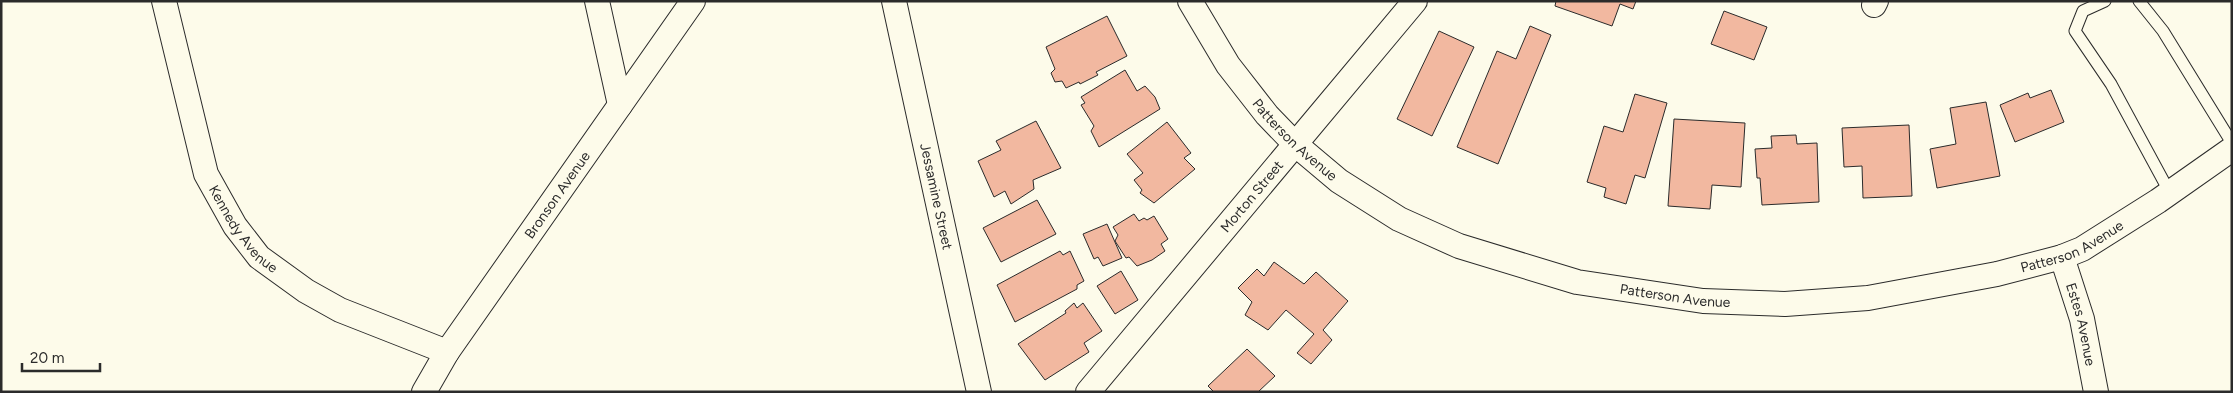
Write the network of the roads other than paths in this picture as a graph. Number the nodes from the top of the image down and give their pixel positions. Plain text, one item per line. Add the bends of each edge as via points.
1 (164, 1) edge
2 (597, 1) edge
3 (692, 1) edge
4 (894, 1) edge
5 (1190, 1) edge
6 (1415, 1) edge
7 (2105, 1) edge
8 (2139, 1) edge
9 (620, 105) junction
10 (2232, 143) edge
11 (1295, 144) junction
12 (2232, 148) edge
13 (2170, 193) junction
14 (2062, 257) junction
15 (447, 352) junction
16 (424, 392) edge
17 (979, 392) edge
18 (1088, 392) edge
19 (2096, 392) edge

1 - 15 street, Kennedy Avenue via 206,174 235,226 259,257 306,292 340,310
2 - 9 street
3 - 9 street, Bronson Avenue
4 - 17 street, Jessamine Street
5 - 11 street, Patterson Avenue via 1228,65 1267,115
6 - 11 street, Morton Street
7 - 13 lane via 2083,11 2075,30 2111,84
8 - 10 lane via 2163,31
9 - 15 street, Bronson Avenue
11 - 14 street, Patterson Avenue via 1339,181 1400,219 1459,246 1577,282 1693,300 1785,304 1868,298 1997,274
11 - 18 street, Morton Street
12 - 13 street, Patterson Avenue
13 - 14 street, Patterson Avenue via 2082,249
14 - 19 street, Estes Avenue via 2082,319
15 - 16 street, Bronson Avenue

